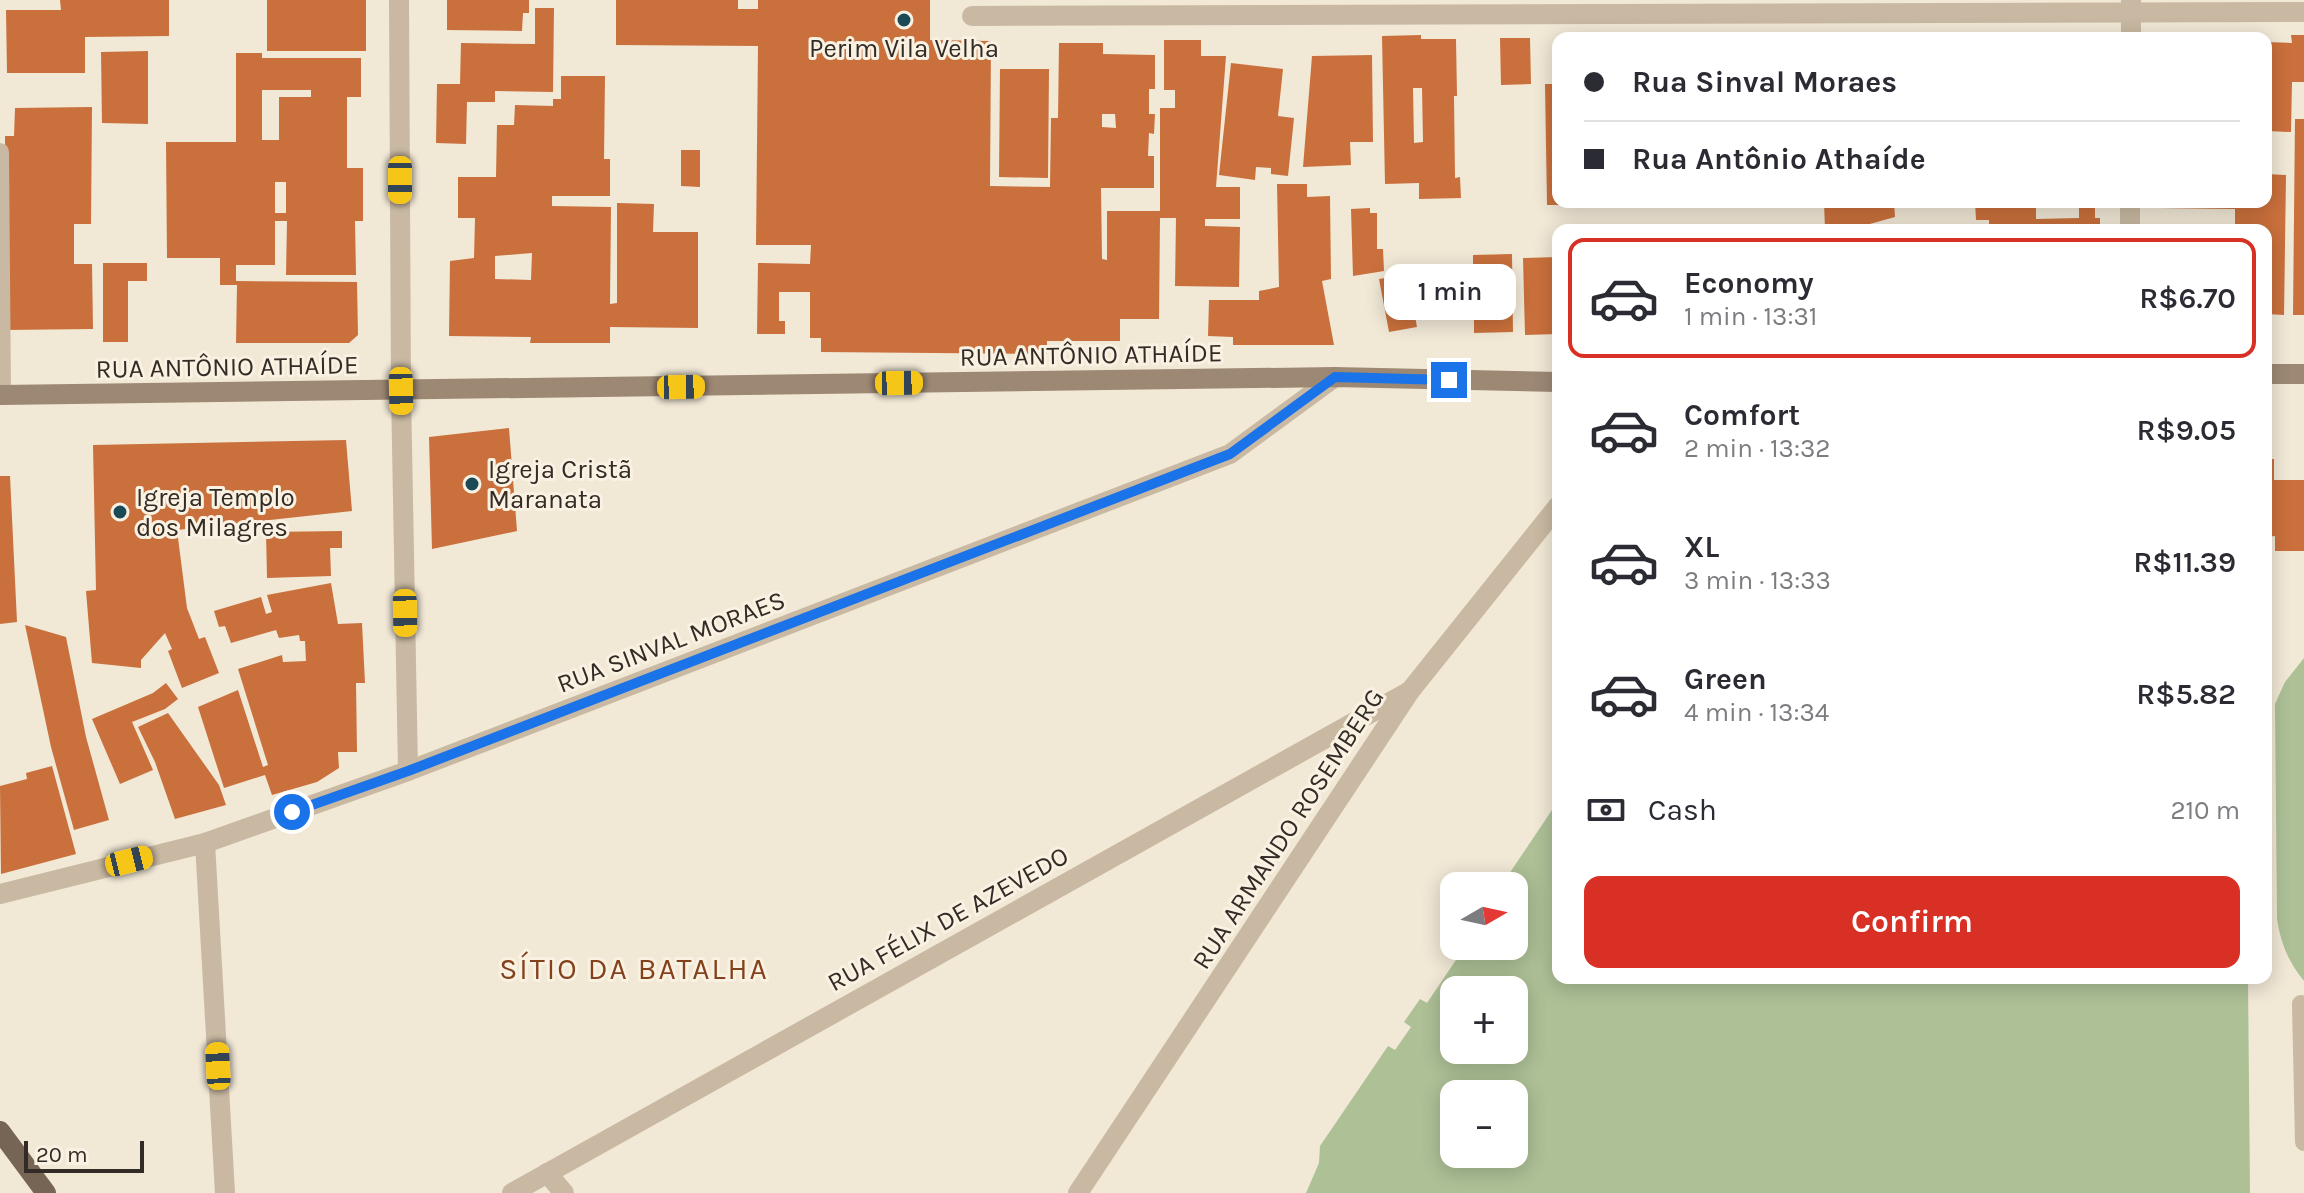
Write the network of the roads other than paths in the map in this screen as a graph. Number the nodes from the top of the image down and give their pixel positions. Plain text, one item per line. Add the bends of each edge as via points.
1 (399, 0) edge
2 (2131, 6) edge
3 (2304, 12) edge
4 (972, 16) dead end
5 (2131, 32) edge
6 (0, 152) edge
7 (2272, 374) edge
8 (2304, 374) edge
9 (1335, 377) junction
10 (1552, 382) edge
11 (401, 391) junction
12 (1, 395) edge
13 (1552, 514) edge
14 (1410, 691) junction
15 (408, 771) junction
16 (205, 843) junction
17 (0, 894) edge
18 (2301, 1004) dead end
19 (0, 1131) edge
20 (2304, 1142) edge
21 (547, 1173) junction
22 (46, 1193) edge
23 (225, 1193) edge
24 (512, 1193) edge
25 (564, 1193) edge
26 (1078, 1193) edge

1 - 11 street
2 - 3 street
2 - 4 street
2 - 5 street
6 - 12 lane
7 - 8 main road
9 - 10 main road, RUA ANTÔNIO ATHAÍDE
9 - 11 main road, RUA ANTÔNIO ATHAÍDE
9 - 15 street, RUA SINVAL MORAES via 1230,454
11 - 12 main road, RUA ANTÔNIO ATHAÍDE
11 - 15 street
13 - 14 street, RUA ARMANDO ROSEMBERG
14 - 21 street, RUA FÉLIX DE AZEVEDO
14 - 26 street, RUA ARMANDO ROSEMBERG
15 - 16 street, RUA SINVAL MORAES
16 - 17 street, RUA SINVAL MORAES
16 - 23 street
18 - 20 lane
19 - 22 main road
21 - 24 street, RUA FÉLIX DE AZEVEDO
21 - 25 street

